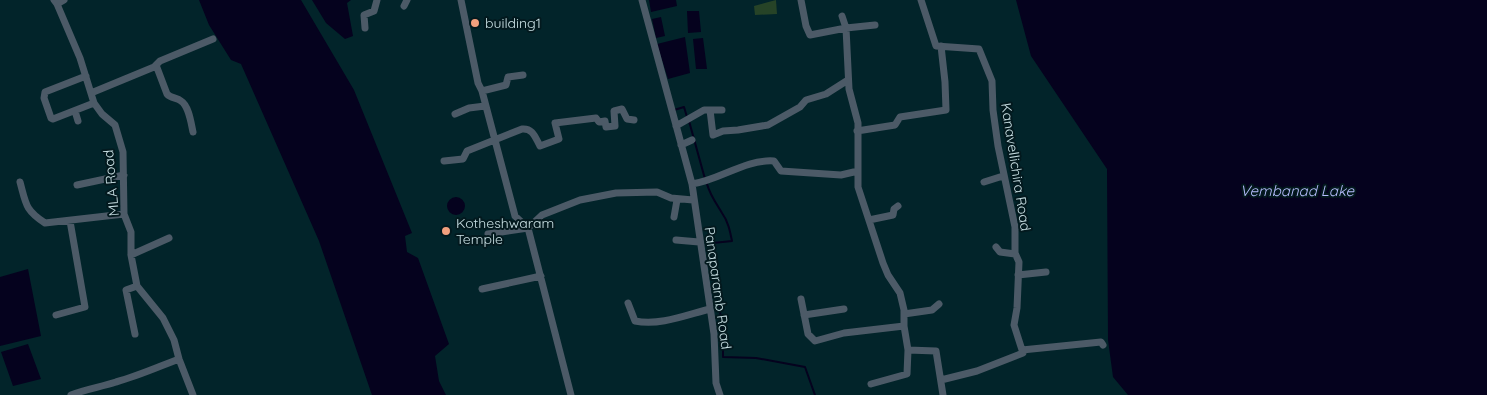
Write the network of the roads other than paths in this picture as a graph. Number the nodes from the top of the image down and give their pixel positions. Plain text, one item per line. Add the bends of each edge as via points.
1 (377, 0) edge
2 (460, 0) edge
3 (642, 0) edge
4 (801, 0) edge
5 (921, 0) edge
6 (58, 1) edge
7 (842, 16) dead end
8 (875, 25) dead end
9 (366, 28) dead end
10 (846, 28) junction
11 (810, 35) junction
12 (801, 37) dead end
13 (213, 39) dead end
14 (941, 46) junction
15 (156, 65) junction
16 (523, 75) dead end
17 (86, 76) junction
18 (848, 80) junction
19 (482, 91) junction
20 (91, 93) junction
21 (94, 103) junction
22 (485, 106) junction
23 (710, 110) junction
24 (722, 110) dead end
25 (75, 111) junction
26 (455, 114) dead end
27 (634, 120) dead end
28 (78, 121) dead end
29 (676, 126) junction
30 (857, 131) junction
31 (194, 132) dead end
32 (494, 140) junction
33 (692, 140) dead end
34 (681, 145) junction
35 (444, 160) dead end
36 (858, 171) junction
37 (124, 175) junction
38 (1004, 176) junction
39 (20, 182) dead end
40 (984, 182) dead end
41 (692, 184) junction
42 (77, 185) dead end
43 (677, 200) junction
44 (693, 200) junction
45 (898, 206) dead end
46 (124, 214) junction
47 (674, 217) dead end
48 (869, 220) junction
49 (70, 221) junction
50 (528, 228) junction
51 (488, 234) dead end
52 (168, 238) dead end
53 (676, 240) dead end
54 (699, 242) junction
55 (996, 247) dead end
56 (1015, 254) junction
57 (132, 255) junction
58 (897, 272) dead end
59 (1046, 272) dead end
60 (888, 275) junction
61 (1018, 275) junction
62 (541, 276) junction
63 (137, 286) junction
64 (482, 289) dead end
65 (802, 299) dead end
66 (628, 303) dead end
67 (939, 304) dead end
68 (710, 309) junction
69 (844, 310) dead end
70 (904, 314) junction
71 (56, 315) dead end
72 (804, 316) junction
73 (904, 326) junction
74 (135, 334) dead end
75 (1103, 345) dead end
76 (908, 350) junction
77 (1022, 350) junction
78 (179, 359) junction
79 (940, 380) junction
80 (871, 384) dead end
81 (71, 395) edge
82 (192, 395) edge
83 (571, 395) edge
84 (720, 395) edge
85 (943, 395) edge

1 - 9 street via 374,12 364,16
2 - 19 street
3 - 29 street, Panaparamb Road
4 - 11 street
5 - 14 street via 936,46
6 - 17 street, MLA Road
7 - 10 street
8 - 10 street
10 - 11 street
10 - 18 street
11 - 12 street
13 - 15 street via 160,60
14 - 30 street via 946,110 900,117 895,125
14 - 38 street, Kanavellichira Road via 979,49 992,81 993,110
15 - 20 street
15 - 31 street via 167,94 184,104
16 - 19 street via 508,77 506,85
17 - 20 street, MLA Road
17 - 25 street via 44,94 51,118 57,119
18 - 23 street via 826,94 806,100 768,126 723,130 713,135
18 - 30 street
19 - 22 street
20 - 21 street, MLA Road
21 - 25 street
21 - 37 street, MLA Road via 115,125 123,152
22 - 26 street
22 - 32 street
23 - 24 street
23 - 29 street via 704,110
25 - 28 street
27 - 32 street via 627,119 622,109 614,111 615,126 606,127 605,121 599,122 596,118 555,123 560,139 545,145 540,146 528,129
29 - 34 street, Panaparamb Road
30 - 36 street
32 - 35 street via 467,151 463,160
32 - 50 street via 515,216
33 - 34 street
34 - 41 street, Panaparamb Road
36 - 41 street via 841,175 781,171 774,160 765,160
36 - 48 street via 858,187
37 - 42 street
37 - 46 street, MLA Road
38 - 40 street
38 - 56 street, Kanavellichira Road via 1015,227
39 - 49 street via 32,214 45,223
41 - 44 street, Panaparamb Road
43 - 44 street
43 - 47 street
43 - 50 street via 657,192 607,194 580,200 542,215
44 - 54 street, Panaparamb Road
45 - 48 street via 893,215
46 - 49 street
46 - 57 street, MLA Road via 131,232
48 - 60 street
49 - 71 street via 85,306
50 - 51 street
50 - 62 street
52 - 57 street
53 - 54 street
54 - 68 street, Panaparamb Road
55 - 56 street via 1000,252
56 - 61 street, Kanavellichira Road via 1019,262
57 - 63 street, MLA Road
58 - 60 street
59 - 61 street
60 - 70 street via 900,293
61 - 77 street, Kanavellichira Road via 1014,325
62 - 64 street
62 - 83 street
63 - 74 street via 126,290
63 - 78 street, MLA Road via 163,318
65 - 72 street
66 - 68 street via 635,321 644,323
67 - 70 street via 932,310
68 - 84 street, Panaparamb Road via 716,383
69 - 72 street
70 - 73 street
72 - 73 street via 808,334 815,341 844,333
73 - 76 street
75 - 77 street via 1101,342
76 - 79 street via 936,351
76 - 80 street via 907,374
77 - 79 street via 1023,353 977,371
78 - 81 street via 115,383
78 - 82 street, MLA Road
79 - 85 street

